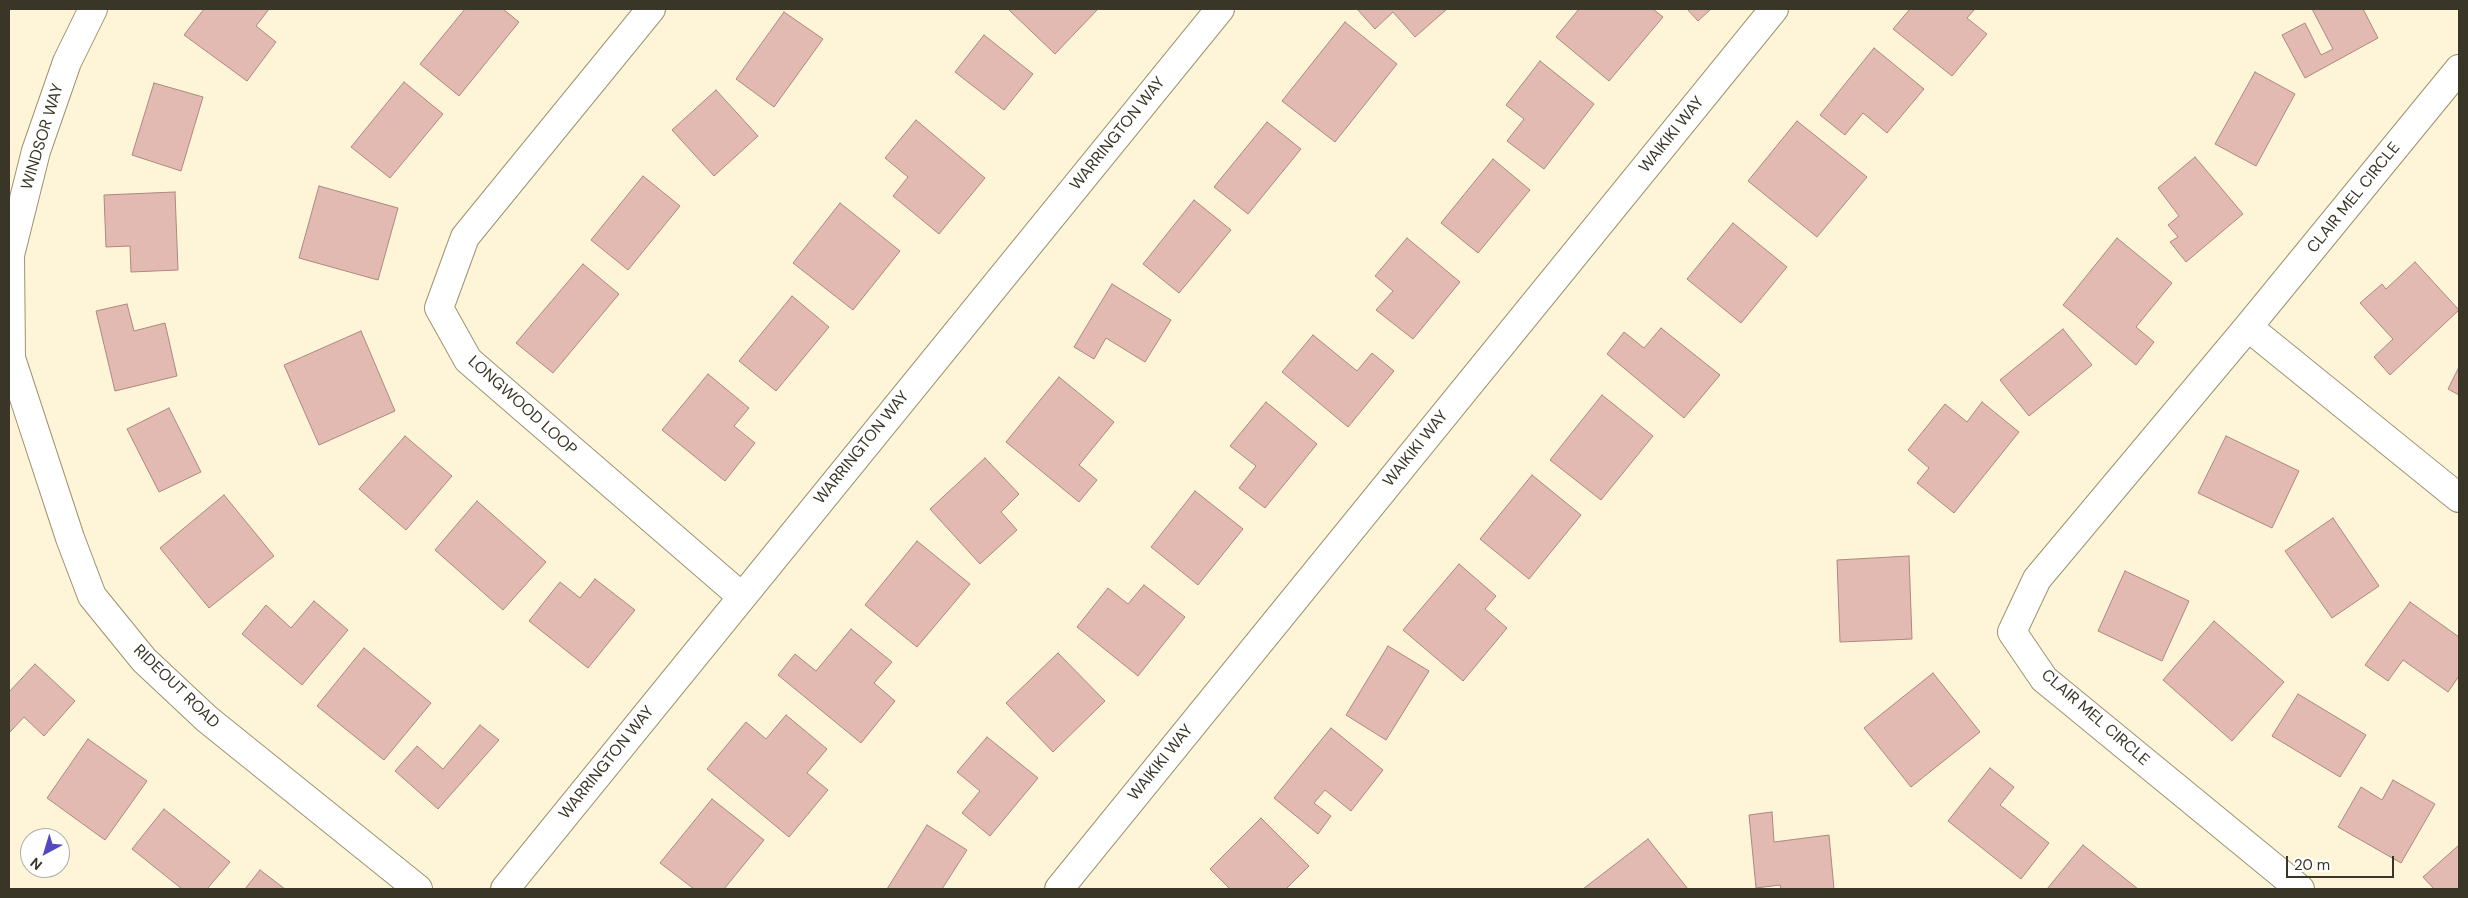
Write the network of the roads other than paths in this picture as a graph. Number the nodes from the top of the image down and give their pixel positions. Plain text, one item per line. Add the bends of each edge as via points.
1 (93, 9) edge
2 (652, 9) edge
3 (1220, 9) edge
4 (1774, 9) edge
5 (2459, 69) edge
6 (2248, 327) junction
7 (10, 358) edge
8 (2459, 498) edge
9 (741, 596) junction
10 (418, 889) edge
11 (505, 889) edge
12 (1059, 889) edge
13 (2300, 889) edge

1 - 7 street, WINDSOR WAY via 67,62 36,151 10,255
2 - 9 street, LONGWOOD LOOP via 465,237 439,308 468,360
3 - 9 street, WARRINGTON WAY
4 - 12 street, WAIKIKI WAY
5 - 6 street, CLAIR MEL CIRCLE
6 - 8 street
6 - 13 street, CLAIR MEL CIRCLE via 2037,579 2012,632 2044,679
7 - 10 street, RIDEOUT ROAD via 92,596 144,660 206,719
9 - 11 street, WARRINGTON WAY

